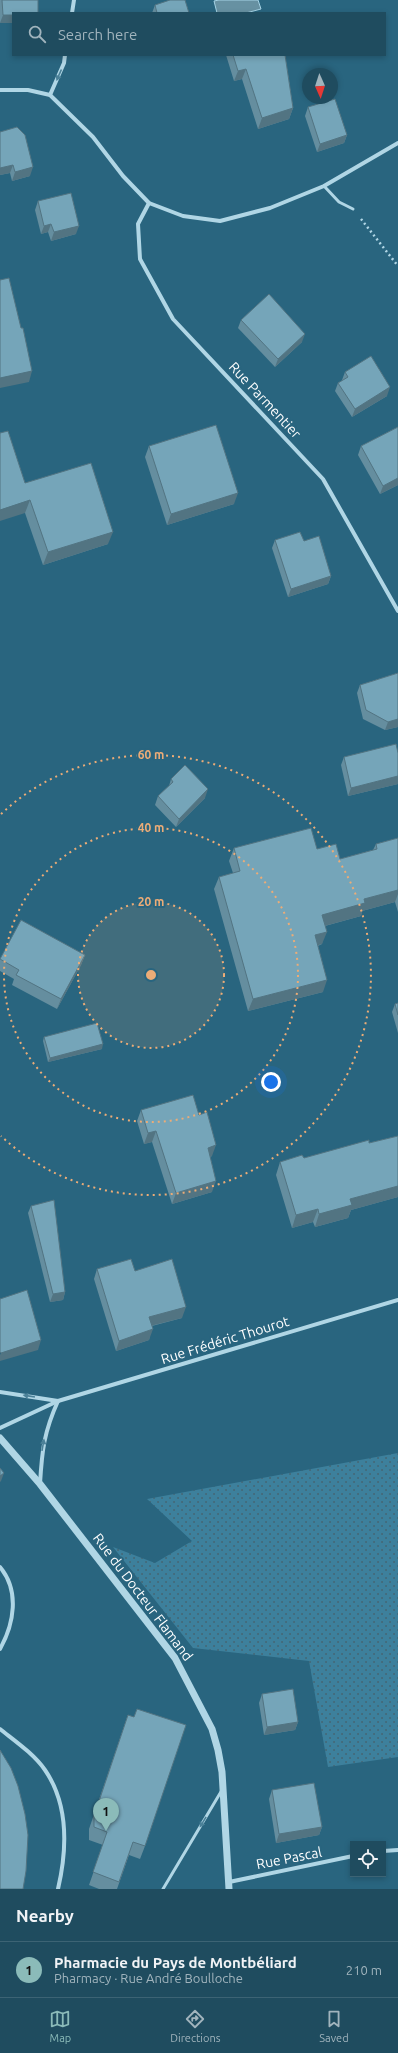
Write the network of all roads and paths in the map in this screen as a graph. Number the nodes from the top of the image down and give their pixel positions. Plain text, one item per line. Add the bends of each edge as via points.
1 (74, 0) edge
2 (72, 12) edge
3 (66, 56) edge
4 (0, 90) edge
5 (50, 95) junction
6 (398, 143) edge
7 (324, 186) junction
8 (149, 203) junction
9 (353, 209) joint
10 (398, 266) edge
11 (398, 611) edge
12 (398, 1300) edge
13 (0, 1392) edge
14 (58, 1401) junction
15 (0, 1428) edge
16 (0, 1438) edge
17 (40, 1484) junction
18 (0, 1567) edge
19 (0, 1649) edge
20 (0, 1729) edge
21 (222, 1789) junction
22 (398, 1850) edge
23 (386, 1851) edge
24 (350, 1857) edge
25 (229, 1885) edge
26 (58, 1889) edge
27 (163, 1889) edge

1 - 2 street
3 -> 5 street
4 - 5 street via 28,90
5 - 8 street via 93,137 123,176
6 - 7 street
7 - 8 street via 270,208 220,221 183,216
7 - 9 lane via 339,202
8 - 11 street, Rue Parmentier via 138,224 140,259 173,319 323,478
9 - 10 path
12 - 14 street, Rue Frédéric Thourot
14 -> 13 street, Rue Frédéric Thourot
14 - 15 street, Rue Frédéric Thourot
17 -> 14 street via 47,1426
16 - 17 street, Rue du Docteur Flamand
17 - 21 street, Rue du Docteur Flamand via 175,1658 212,1729 218,1750
18 - 19 street via 12,1593 12,1620
20 - 26 street via 45,1770 57,1793 64,1826 64,1852
21 - 25 street, Rue du Docteur Flamand
21 -> 27 lane
22 - 23 street
24 - 25 street, Rue Pascal

